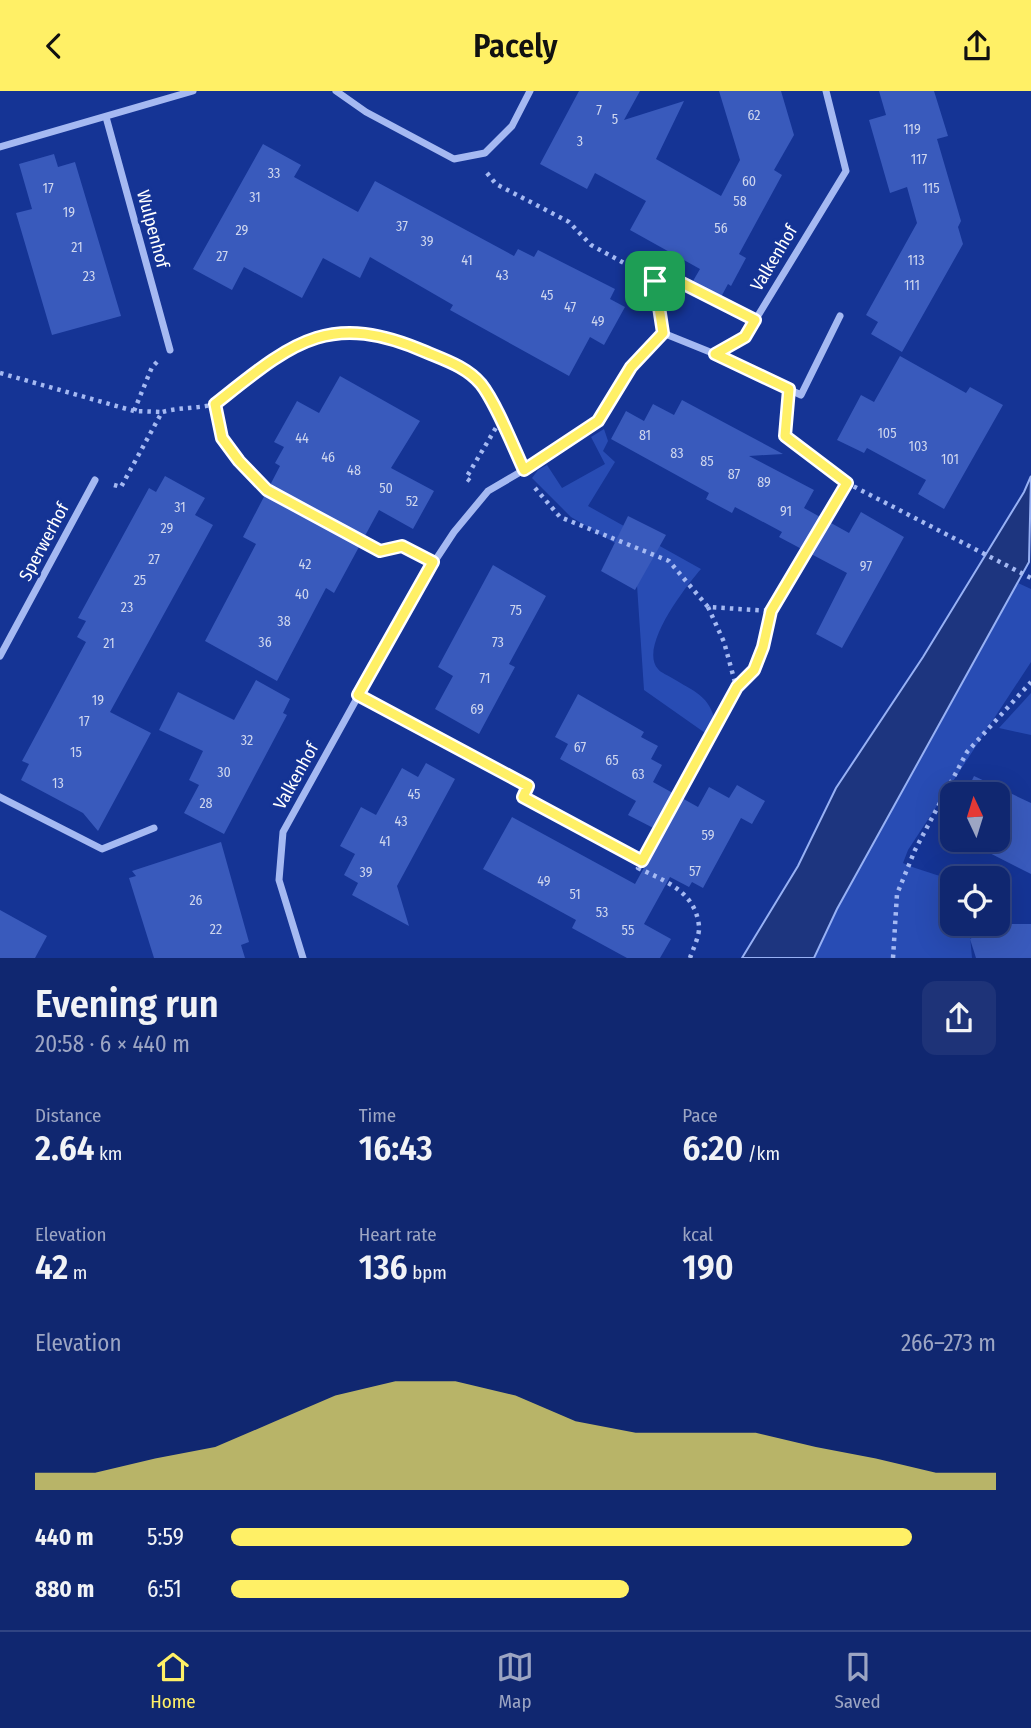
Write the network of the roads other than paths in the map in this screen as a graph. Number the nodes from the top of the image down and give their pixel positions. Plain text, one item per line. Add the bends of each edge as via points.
1 (193, 91) edge
2 (335, 91) edge
3 (530, 91) edge
4 (826, 91) edge
5 (106, 117) junction
6 (0, 147) edge
7 (841, 316) dead end
8 (170, 350) road end
9 (715, 354) junction
10 (95, 480) road end
11 (0, 656) edge
12 (358, 695) junction
13 (528, 786) road end
14 (0, 797) edge
15 (154, 828) dead end
16 (303, 958) edge

1 - 5 street
2 - 3 street via 366,113 454,159 485,153 512,127
4 - 9 street, Valkenhof via 846,170 745,337
5 - 6 street
5 - 8 street, Wulpenhof
7 - 9 street via 802,395
9 - 12 street, Valkenhof via 663,333 631,367 598,421 488,491 433,562
10 - 11 street, Sperwerhof
12 - 13 street
12 - 16 street, Valkenhof via 283,832 279,880
14 - 15 street via 103,849

